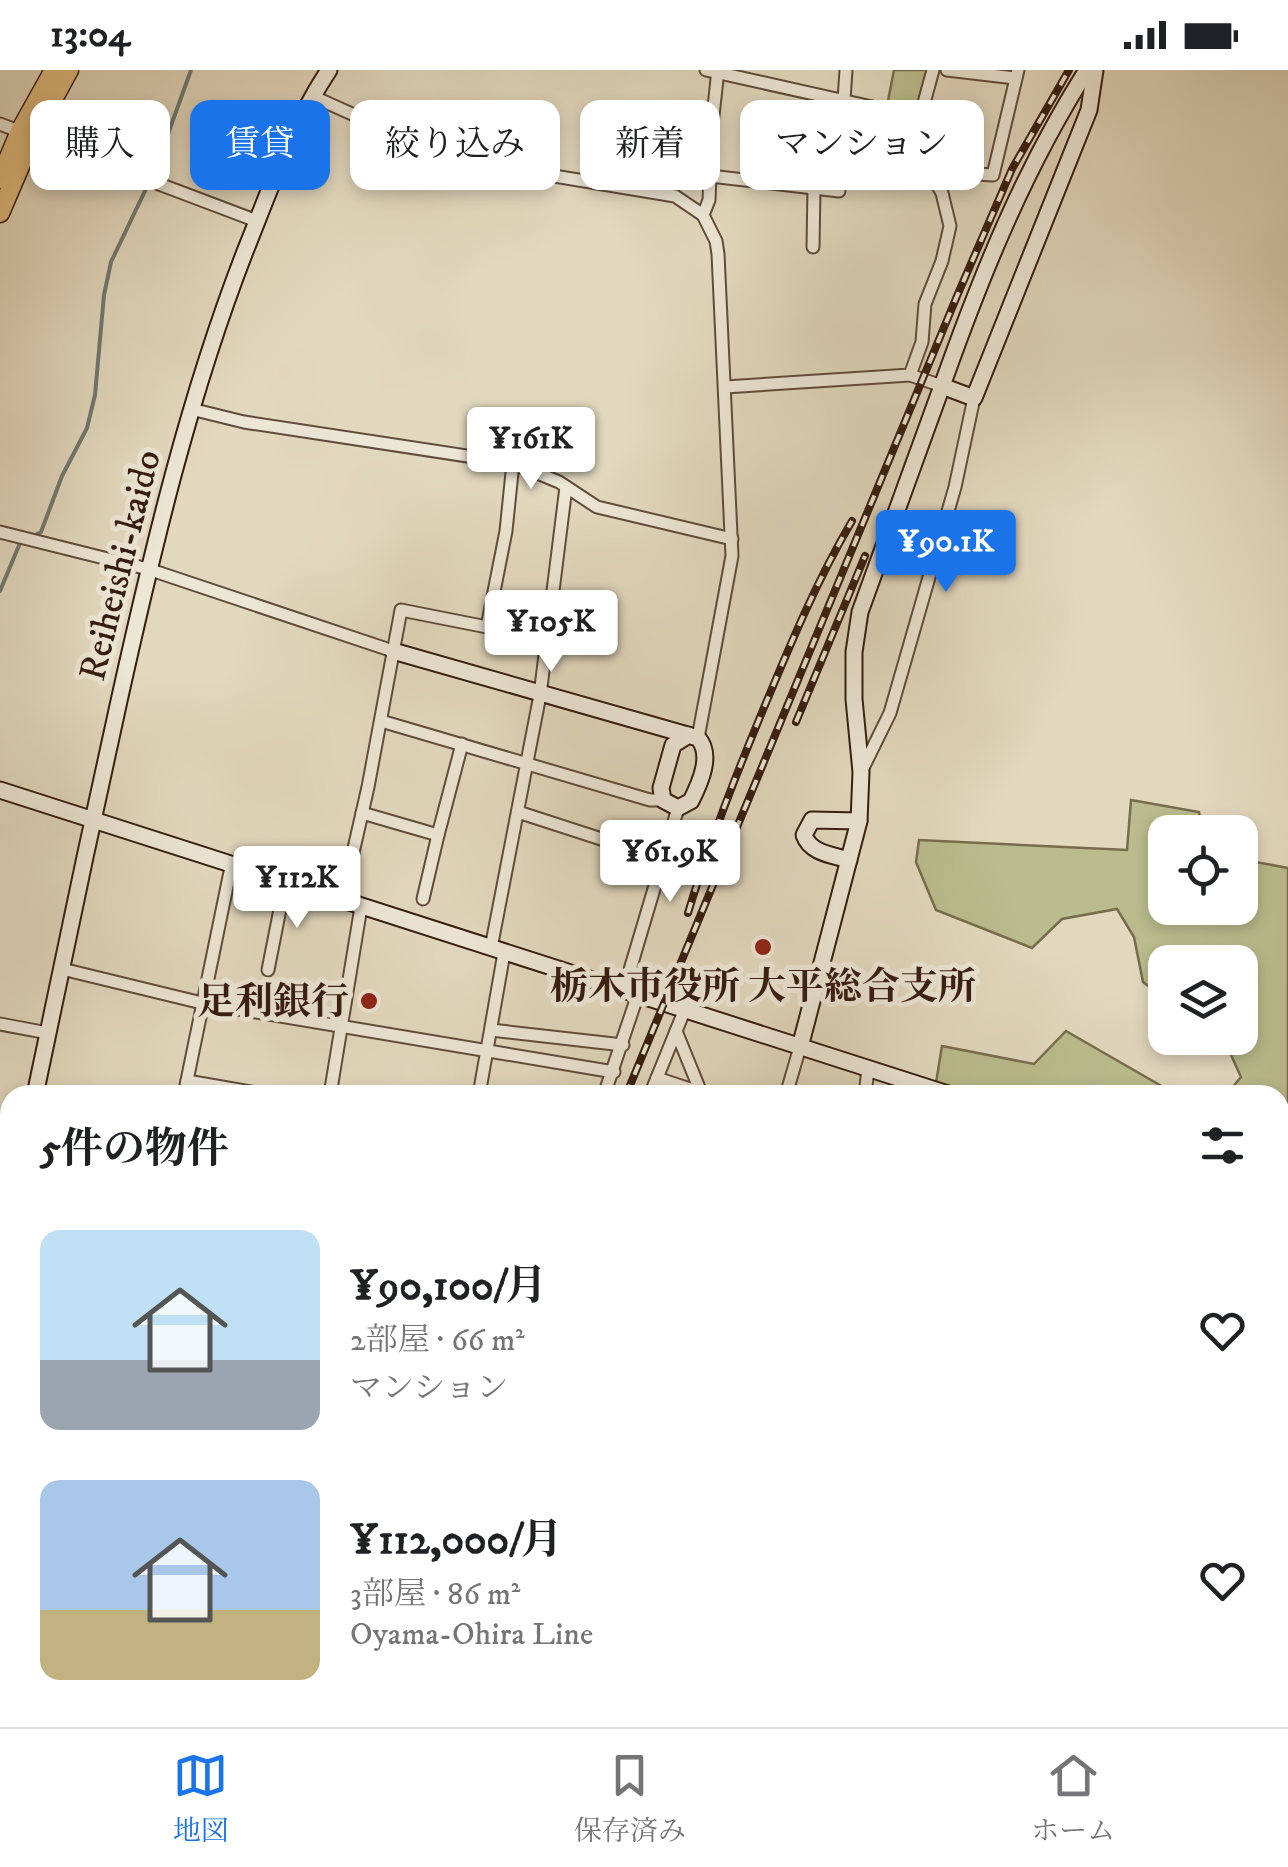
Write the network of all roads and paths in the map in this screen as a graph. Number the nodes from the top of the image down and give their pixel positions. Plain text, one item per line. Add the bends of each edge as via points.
1 (54, 70) edge
2 (69, 70) edge
3 (329, 70) edge
4 (846, 70) edge
5 (933, 70) edge
6 (947, 70) edge
7 (1087, 70) edge
8 (1095, 70) edge
9 (714, 71) edge
10 (1016, 74) edge
11 (312, 96) junction
12 (713, 100) edge
13 (844, 100) joint
14 (926, 100) edge
15 (0, 124) edge
16 (27, 134) junction
17 (984, 176) edge
18 (0, 179) edge
19 (709, 190) edge
20 (814, 190) edge
21 (940, 190) edge
22 (0, 212) edge
23 (702, 215) junction
24 (258, 221) junction
25 (813, 247) dead end
26 (910, 375) junction
27 (942, 386) junction
28 (725, 387) junction
29 (974, 398) junction
30 (191, 409) junction
31 (513, 463) junction
32 (566, 486) junction
33 (0, 532) edge
34 (732, 539) junction
35 (148, 569) junction
36 (488, 623) junction
37 (548, 633) junction
38 (393, 651) junction
39 (540, 695) junction
40 (381, 721) junction
41 (666, 729) junction
42 (694, 737) junction
43 (462, 744) junction
44 (673, 745) junction
45 (528, 762) junction
46 (861, 772) junction
47 (0, 790) edge
48 (670, 804) junction
49 (518, 812) junction
50 (362, 813) junction
51 (93, 819) junction
52 (859, 822) junction
53 (438, 835) junction
54 (662, 859) junction
55 (849, 860) junction
56 (232, 867) junction
57 (286, 884) junction
58 (423, 899) dead end
59 (342, 901) junction
60 (362, 907) junction
61 (498, 950) junction
62 (62, 969) junction
63 (268, 970) dead end
64 (631, 992) junction
65 (202, 1003) junction
66 (685, 1010) junction
67 (0, 1024) edge
68 (341, 1027) junction
69 (491, 1030) junction
70 (676, 1031) junction
71 (48, 1033) junction
72 (623, 1045) junction
73 (800, 1047) junction
74 (488, 1052) junction
75 (868, 1069) junction
76 (614, 1072) junction
77 (657, 1078) junction
78 (188, 1081) junction
79 (37, 1085) edge
80 (187, 1085) edge
81 (211, 1085) edge
82 (332, 1085) edge
83 (481, 1085) edge
84 (608, 1085) edge
85 (654, 1085) edge
86 (678, 1085) edge
87 (700, 1085) edge
88 (789, 1085) edge
89 (866, 1085) edge
90 (918, 1085) edge

1 - 16 main road
2 - 16 main road
3 - 11 street, Reiheishi-kaido
4 - 13 street
5 - 14 street
6 - 10 street
7 - 27 street via 1016,197
8 - 29 street via 1090,110
9 - 12 street
9 - 13 street
10 - 17 street via 993,176
11 - 23 street via 475,163 663,192
11 - 24 street, Reiheishi-kaido
15 - 16 street
16 - 18 main road
16 - 22 main road
16 - 24 street
19 - 23 street
20 - 25 street
21 - 26 street via 950,226
23 - 28 street via 716,241
24 - 30 street, Reiheishi-kaido
26 - 27 street
26 - 28 street
27 - 29 street
27 - 46 street via 860,612 854,667
28 - 34 street
29 - 46 street via 890,713
30 - 31 street
30 - 35 street, Reiheishi-kaido
31 - 32 street
31 - 36 street
32 - 34 street via 597,506
32 - 37 street
33 - 35 street
34 - 42 street
35 - 38 street
35 - 51 street, Reiheishi-kaido
36 - 37 street
36 - 38 street via 401,610
37 - 39 street
38 - 39 street
38 - 40 street
39 - 41 street
39 - 45 street
40 - 43 street
40 - 50 street
41 - 42 street
41 - 44 street
42 - 44 street
42 - 48 street via 706,756 691,801
43 - 45 street
43 - 53 street
44 - 48 street via 661,788
45 - 48 street
45 - 49 street
46 - 52 street
47 - 51 street
48 - 54 street
49 - 54 street
49 - 61 street
50 - 53 street
50 - 59 street
51 - 56 street
51 - 62 street, Reiheishi-kaido
52 - 55 street
52 - 55 street via 812,820 804,836 815,850
53 - 58 street
54 - 64 street
55 - 73 street
56 - 57 street
56 - 65 street
57 - 59 street
57 - 63 street
59 - 60 street
60 - 61 street
60 - 68 street
61 - 64 street
61 - 69 street
62 - 65 street
62 - 71 street, Reiheishi-kaido
64 - 66 street
64 - 72 street
65 - 68 street
65 - 78 street
66 - 70 street
66 - 73 street
67 - 71 street
68 - 74 street
68 - 82 street
69 - 72 street
69 - 74 street
70 - 77 street
70 - 87 street
71 - 79 street, Reiheishi-kaido
72 - 76 street
73 - 75 street
73 - 88 street
74 - 76 street
74 - 83 street
75 - 89 street
75 - 90 street
76 - 84 street
77 - 85 street
77 - 86 street
78 - 80 street
78 - 81 street

